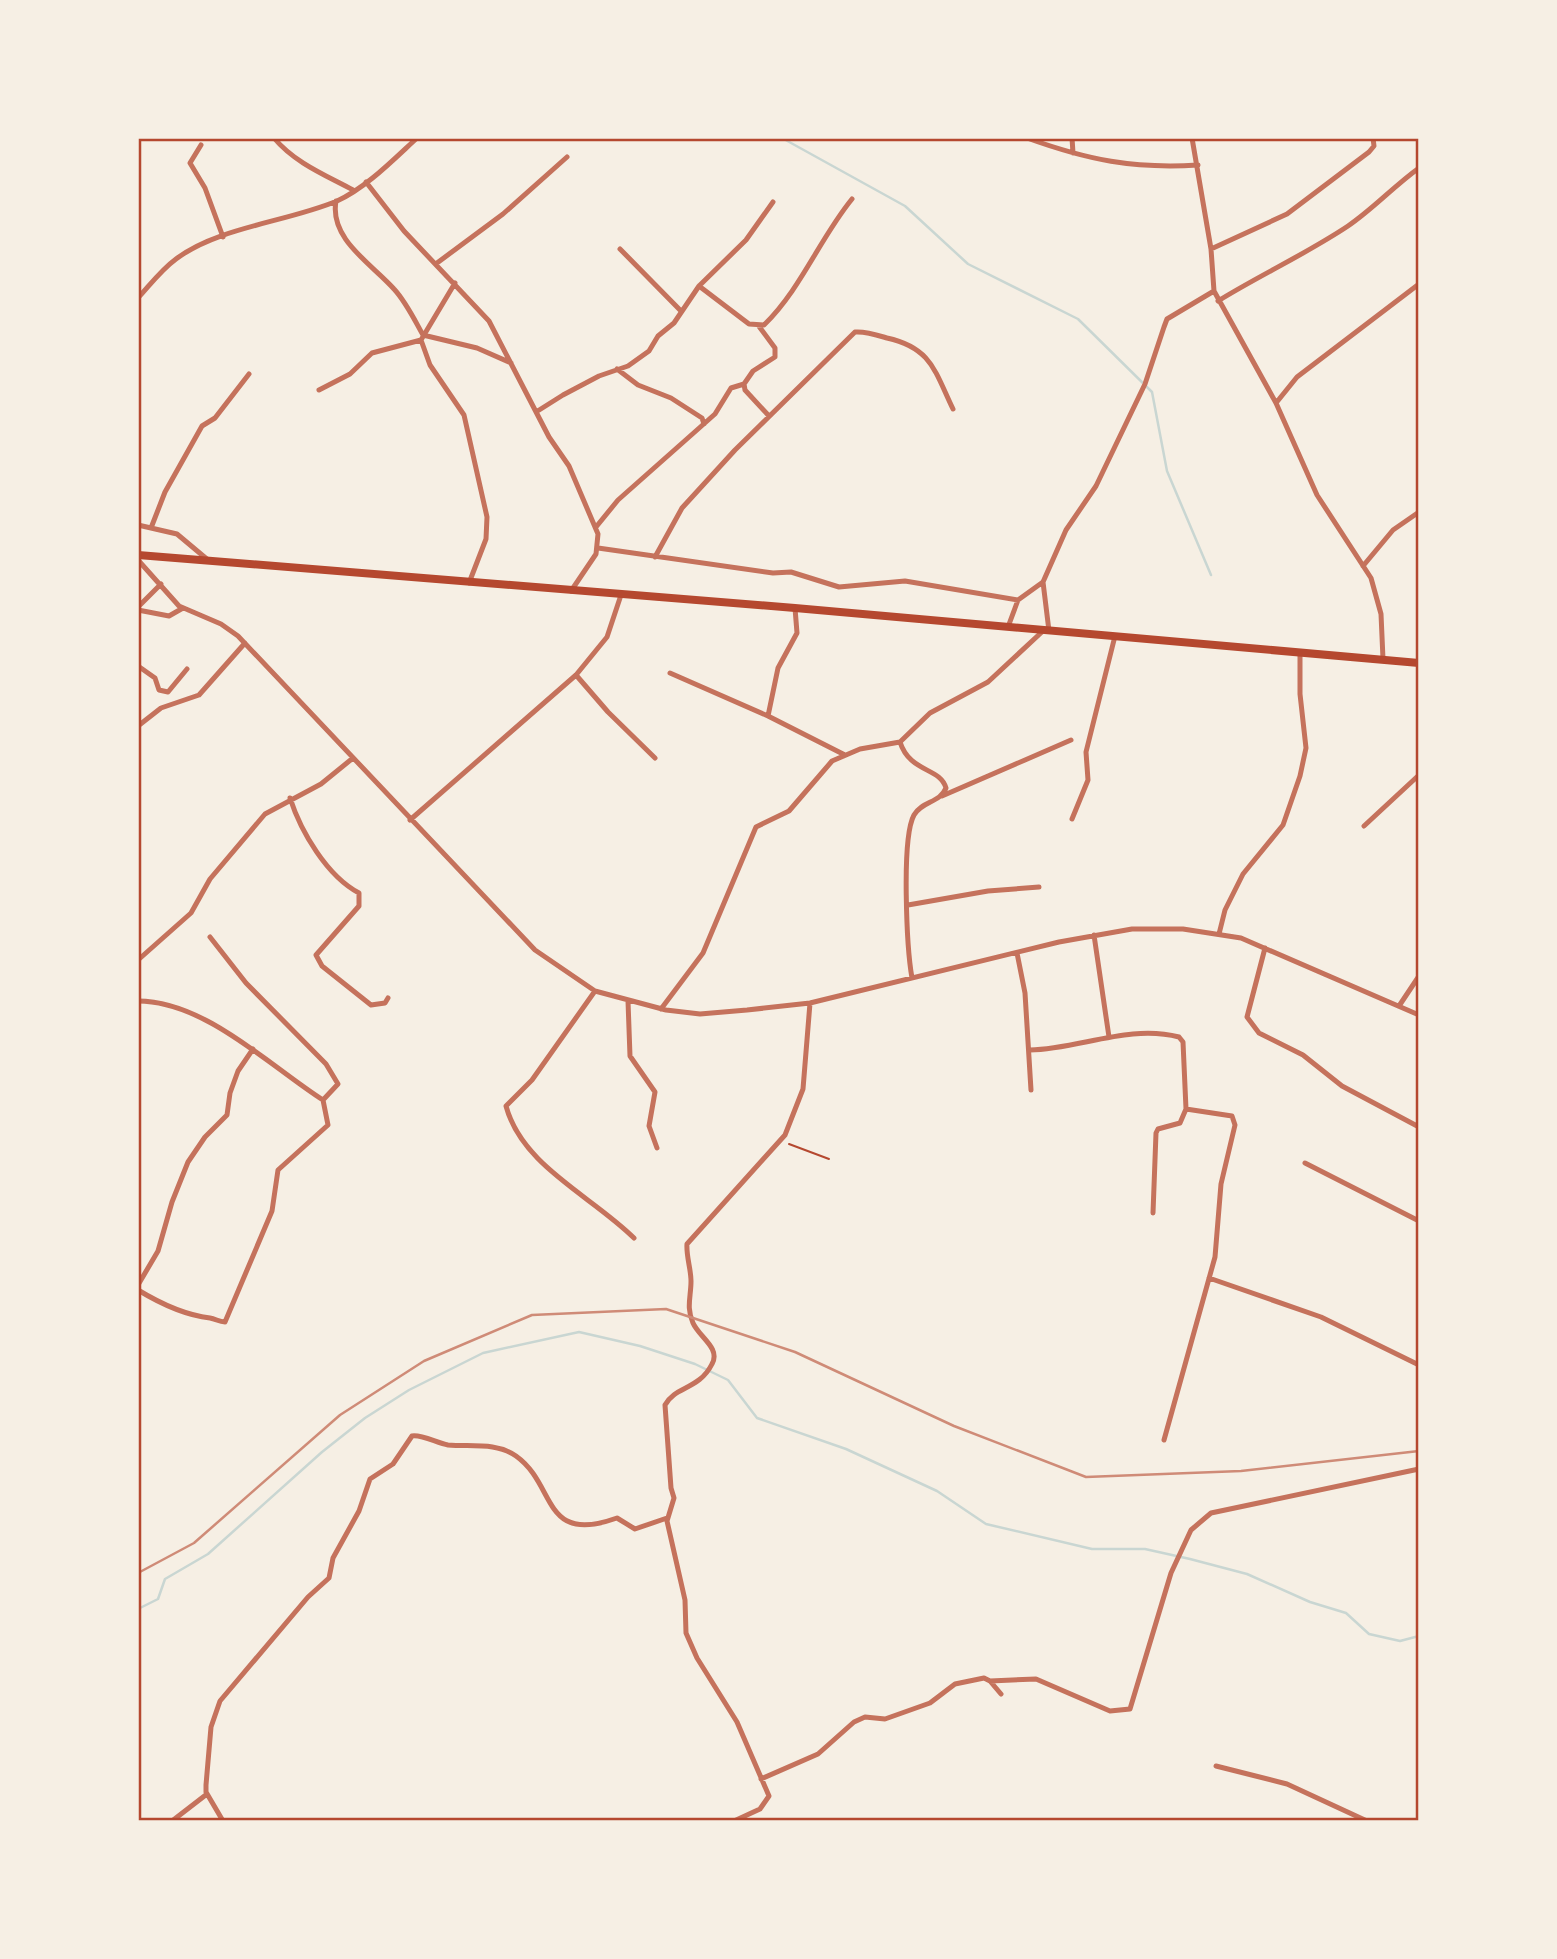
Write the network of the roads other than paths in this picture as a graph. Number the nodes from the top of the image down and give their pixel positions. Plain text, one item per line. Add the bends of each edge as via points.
1 (274, 138) edge
2 (417, 138) edge
3 (1027, 138) edge
4 (1072, 138) edge
5 (1192, 138) edge
6 (1373, 138) edge
7 (201, 145) dead end
8 (1073, 153) junction
9 (567, 157) dead end
10 (1198, 165) junction
11 (1419, 168) edge
12 (369, 180) junction
13 (356, 188) junction
14 (852, 199) dead end
15 (336, 201) junction
16 (773, 202) dead end
17 (321, 205) junction
18 (334, 214) junction
19 (223, 237) junction
20 (620, 249) dead end
21 (1211, 249) junction
22 (437, 263) junction
23 (455, 283) junction
24 (1419, 284) edge
25 (699, 286) junction
26 (1214, 291) junction
27 (138, 298) edge
28 (1218, 302) junction
29 (681, 311) junction
30 (758, 325) junction
31 (422, 338) junction
32 (511, 363) junction
33 (617, 369) junction
34 (248, 374) dead end
35 (744, 384) junction
36 (319, 390) dead end
37 (1276, 403) junction
38 (953, 409) dead end
39 (536, 412) junction
40 (769, 416) junction
41 (704, 424) junction
42 (1419, 512) edge
43 (138, 525) edge
44 (596, 527) junction
45 (150, 528) junction
46 (598, 548) junction
47 (655, 557) junction
48 (138, 558) edge
49 (209, 561) junction
50 (1363, 566) junction
51 (1043, 582) junction
52 (469, 583) junction
53 (161, 584) junction
54 (571, 591) junction
55 (621, 595) junction
56 (1018, 600) junction
57 (138, 608) edge
58 (183, 608) junction
59 (795, 608) junction
60 (1008, 627) junction
61 (1047, 631) junction
62 (1115, 636) junction
63 (245, 643) junction
64 (1300, 652) junction
65 (1383, 659) junction
66 (1419, 663) edge
67 (138, 666) edge
68 (187, 669) dead end
69 (670, 673) dead end
70 (576, 675) junction
71 (768, 716) junction
72 (138, 726) edge
73 (1071, 740) dead end
74 (900, 742) junction
75 (843, 754) junction
76 (353, 758) junction
77 (655, 758) dead end
78 (1419, 775) edge
79 (942, 796) junction
80 (290, 798) junction
81 (1072, 819) dead end
82 (410, 820) junction
83 (1364, 826) dead end
84 (1039, 887) dead end
85 (908, 905) junction
86 (1219, 934) junction
87 (1094, 935) junction
88 (210, 937) dead end
89 (1265, 948) junction
90 (1017, 953) junction
91 (138, 960) edge
92 (1419, 976) edge
93 (912, 978) junction
94 (595, 991) junction
95 (388, 998) dead end
96 (138, 1001) edge
97 (628, 1001) junction
98 (810, 1003) junction
99 (1399, 1006) junction
100 (661, 1009) junction
101 (1419, 1015) edge
102 (1110, 1037) junction
103 (253, 1049) junction
104 (1030, 1050) junction
105 (1031, 1090) dead end
106 (323, 1101) junction
107 (1186, 1109) junction
108 (1419, 1127) edge
109 (657, 1148) dead end
110 (1305, 1163) dead end
111 (1153, 1213) dead end
112 (1419, 1220) edge
113 (634, 1238) dead end
114 (1209, 1279) junction
115 (138, 1287) edge
116 (1419, 1365) edge
117 (1164, 1440) dead end
118 (1419, 1469) edge
119 (667, 1518) junction
120 (990, 1681) junction
121 (1001, 1694) dead end
122 (1216, 1766) dead end
123 (761, 1779) junction
124 (207, 1794) junction
125 (172, 1821) edge
126 (223, 1821) edge
127 (734, 1821) edge
128 (1367, 1821) edge

1 - 13 street via 309,167
2 - 12 street
3 - 8 street
4 - 8 street
5 - 10 street
6 - 21 street via 1369,152 1287,214
7 - 19 street via 190,163 205,188
8 - 10 street via 1150,168
9 - 22 street via 503,214
10 - 21 street
11 - 28 street via 1350,225
12 - 13 street
12 - 22 street via 404,231
13 - 15 street
14 - 30 street via 769,320
15 - 17 street
15 - 18 street
16 - 25 street via 746,240
17 - 18 street
17 - 19 street
18 - 31 street via 350,245 394,288
19 - 27 street via 175,259
20 - 29 street
21 - 26 street
22 - 23 street
23 - 31 street
23 - 32 street via 489,321
24 - 37 street via 1297,377
25 - 29 street
25 - 30 street via 749,324
26 - 28 street
26 - 51 street via 1167,319 1145,384 1096,486 1054,553
28 - 37 street
29 - 33 street via 649,351
30 - 35 street via 776,353 752,371
31 - 32 street via 477,348
31 - 36 street via 372,354 350,374
31 - 52 street via 430,365 464,415 487,517 486,539
32 - 39 street
33 - 39 street
33 - 41 street via 638,385 685,406
34 - 45 street via 194,439
35 - 40 street
35 - 41 street via 732,388
37 - 50 street via 1317,495
38 - 40 street via 921,350 859,331
39 - 44 street via 569,466
40 - 47 street via 682,508
41 - 44 street via 618,500
42 - 50 street via 1393,530
43 - 45 street
44 - 46 street
45 - 49 street via 177,534
46 - 47 street
46 - 54 street
47 - 56 street via 791,572 839,587 905,581
48 - 49 main road
48 - 53 street
49 - 52 main road
50 - 65 street via 1381,614
51 - 56 street
51 - 61 street
52 - 54 main road
53 - 57 street
53 - 58 street
54 - 55 main road
55 - 59 main road
55 - 70 street via 607,637
56 - 60 street
57 - 58 street via 169,615
58 - 63 street via 221,624
59 - 60 main road
59 - 71 street via 797,632 778,668
60 - 61 main road
61 - 62 main road
61 - 74 street via 988,682 930,713
62 - 64 main road
62 - 81 street via 1086,752 1088,780
63 - 72 street via 199,695 161,708
63 - 76 street
64 - 65 main road
64 - 86 street via 1306,748 1300,776 1283,825 1243,874
65 - 66 main road
67 - 68 street via 155,678 159,690 168,692
69 - 71 street
70 - 77 street
70 - 82 street
71 - 75 street
73 - 79 street
74 - 75 street
74 - 79 street via 913,764 943,779 946,788
75 - 100 street via 789,811 750,834 703,953
76 - 80 street via 321,784
76 - 82 street
78 - 83 street
79 - 85 street via 912,817 906,870
80 - 91 street via 265,814 209,879 191,913
80 - 95 street via 302,827 329,866 361,900 316,956 371,1005
82 - 94 street via 535,950
84 - 85 street
85 - 93 street via 906,940
86 - 87 street via 1132,929
86 - 89 street
87 - 90 street
87 - 102 street
88 - 106 street via 246,984 327,1064 338,1084
89 - 99 street
89 - 108 street via 1247,1017 1259,1034 1303,1055 1342,1086
90 - 93 street
90 - 104 street
92 - 99 street
93 - 98 street
94 - 97 street
94 - 113 street via 532,1080 506,1106 512,1128 531,1152
96 - 103 street via 193,1017
97 - 100 street
97 - 109 street via 630,1056 656,1092 649,1126
98 - 100 street via 700,1014
98 - 119 street via 803,1089 785,1135 687,1244 691,1284 687,1304 715,1358 697,1385 665,1405 674,1498
99 - 101 street
102 - 104 street via 1058,1050
102 - 107 street via 1179,1037
103 - 106 street
103 - 115 street via 238,1072 227,1115 188,1162 158,1251
104 - 105 street
106 - 115 street via 328,1125 278,1170 272,1211 225,1322 201,1320 172,1309
107 - 111 street via 1180,1123 1156,1133
107 - 114 street via 1235,1118
110 - 112 street
114 - 116 street via 1321,1317
114 - 117 street
118 - 120 street via 1211,1513 1191,1530 1171,1573 1130,1709 1110,1711 1037,1679
119 - 123 street via 685,1600 687,1633 697,1658 737,1722
119 - 124 street via 635,1528 617,1518 603,1524 577,1523 554,1513 528,1466 514,1454 500,1447 436,1443 412,1436 393,1464 370,1479 359,1511 333,1558 329,1578 220,1701 211,1727
120 - 121 street
120 - 123 street via 955,1684 930,1703 885,1719 865,1717 818,1754
122 - 128 street via 1287,1784
123 - 127 street via 769,1796 767,1804
124 - 125 street
124 - 126 street

